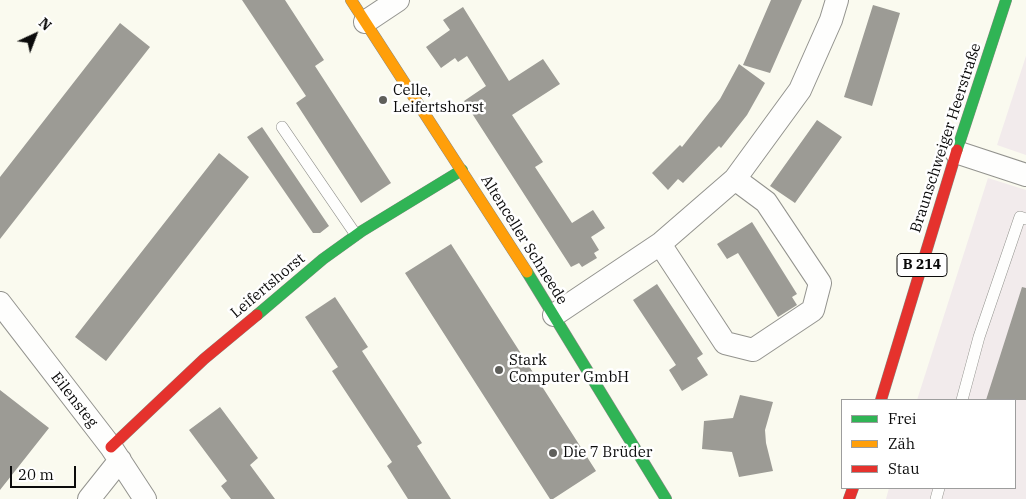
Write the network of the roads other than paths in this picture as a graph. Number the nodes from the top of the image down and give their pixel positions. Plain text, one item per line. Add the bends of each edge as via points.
1 (351, 0) edge
2 (398, 0) edge
3 (838, 0) edge
4 (1006, 0) edge
5 (365, 22) junction
6 (282, 127) dead end
7 (956, 152) junction
8 (462, 170) junction
9 (1026, 175) edge
10 (735, 179) junction
11 (1026, 219) edge
12 (356, 235) junction
13 (660, 244) junction
14 (0, 303) edge
15 (554, 316) junction
16 (881, 399) edge
17 (962, 399) edge
18 (115, 454) junction
19 (89, 499) edge
20 (145, 499) edge
21 (666, 499) edge

1 - 5 main road, Altenceller Schneede
2 - 5 street
3 - 10 street via 800,90
4 - 7 main road, Braunschweiger Heerstraße / B 214
5 - 8 main road, Altenceller Schneede
6 - 12 lane
7 - 9 street
7 - 16 main road, Braunschweiger Heerstraße / B 214
8 - 12 main road, Leifertshorst
8 - 15 main road, Altenceller Schneede
10 - 13 street
10 - 13 street via 766,202 820,283 813,310 753,350 725,343
11 - 17 lane via 1020,217 979,337
12 - 18 main road, Leifertshorst via 204,359
13 - 15 street
14 - 18 street, Eilensteg
15 - 21 main road, Altenceller Schneede
18 - 19 street
18 - 20 street, Eilensteg

